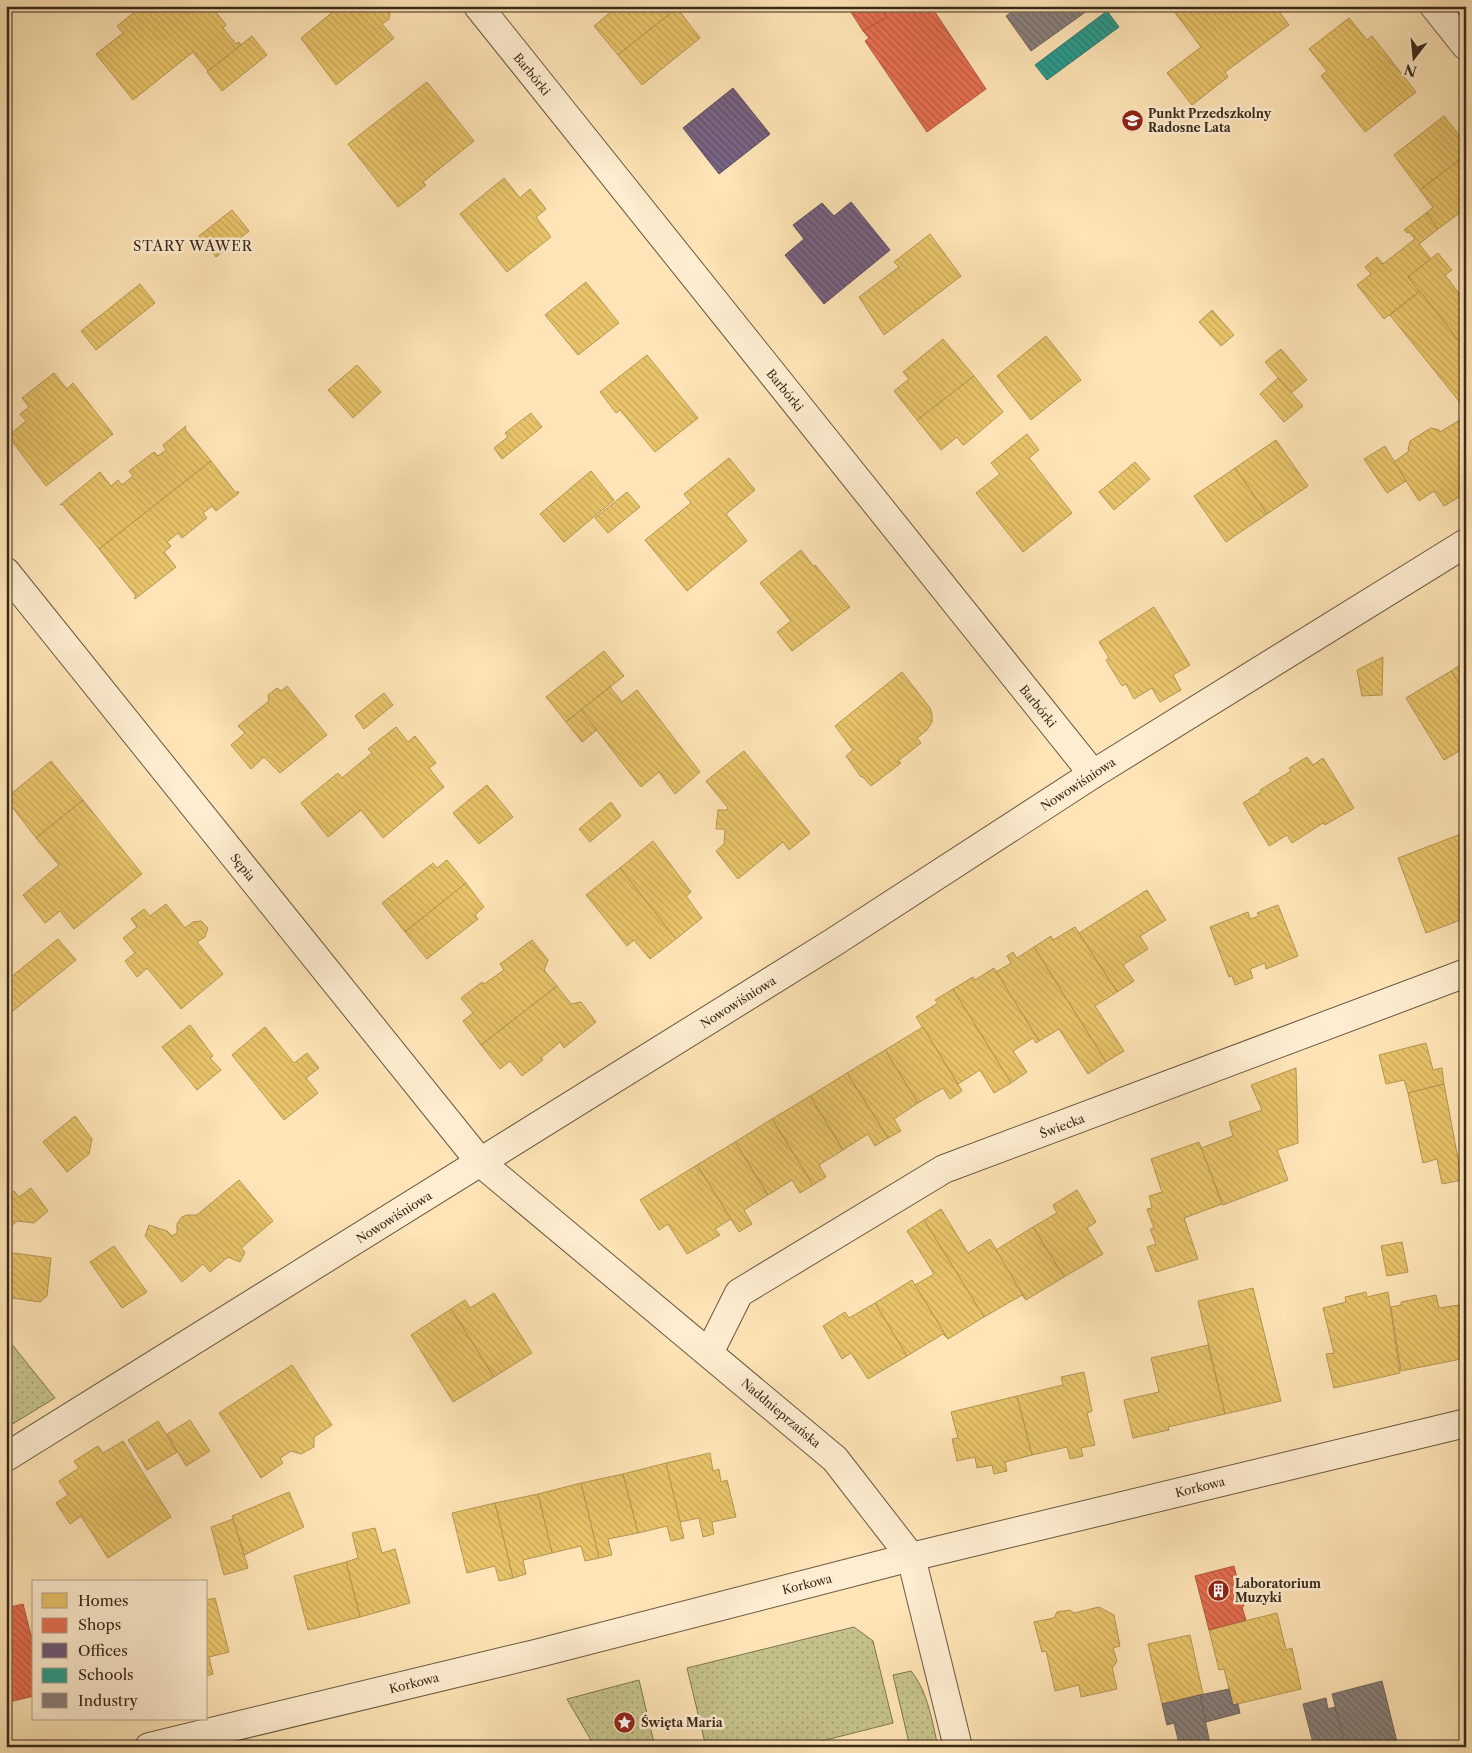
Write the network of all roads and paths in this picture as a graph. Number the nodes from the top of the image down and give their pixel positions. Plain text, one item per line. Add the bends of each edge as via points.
1 (478, 6) edge
2 (1434, 6) edge
3 (1466, 46) edge
4 (1466, 543) edge
5 (6, 572) edge
6 (1093, 774) junction
7 (1466, 973) edge
8 (481, 1163) junction
9 (709, 1353) junction
10 (1466, 1423) edge
11 (6, 1457) edge
12 (911, 1558) junction
13 (149, 1747) edge
14 (958, 1747) edge

1 - 6 street, Barbórki
2 - 3 street
4 - 6 street, Nowowiśniowa
5 - 8 street, Sępia
6 - 8 street, Nowowiśniowa via 834,942
7 - 9 street, Świecka via 944,1169 739,1292
8 - 9 street, Naddnieprzańska
8 - 11 street, Nowowiśniowa
9 - 12 street, Naddnieprzańska via 835,1459
10 - 12 street, Korkowa
12 - 13 street, Korkowa via 535,1654
12 - 14 street, Naddnieprzańska

